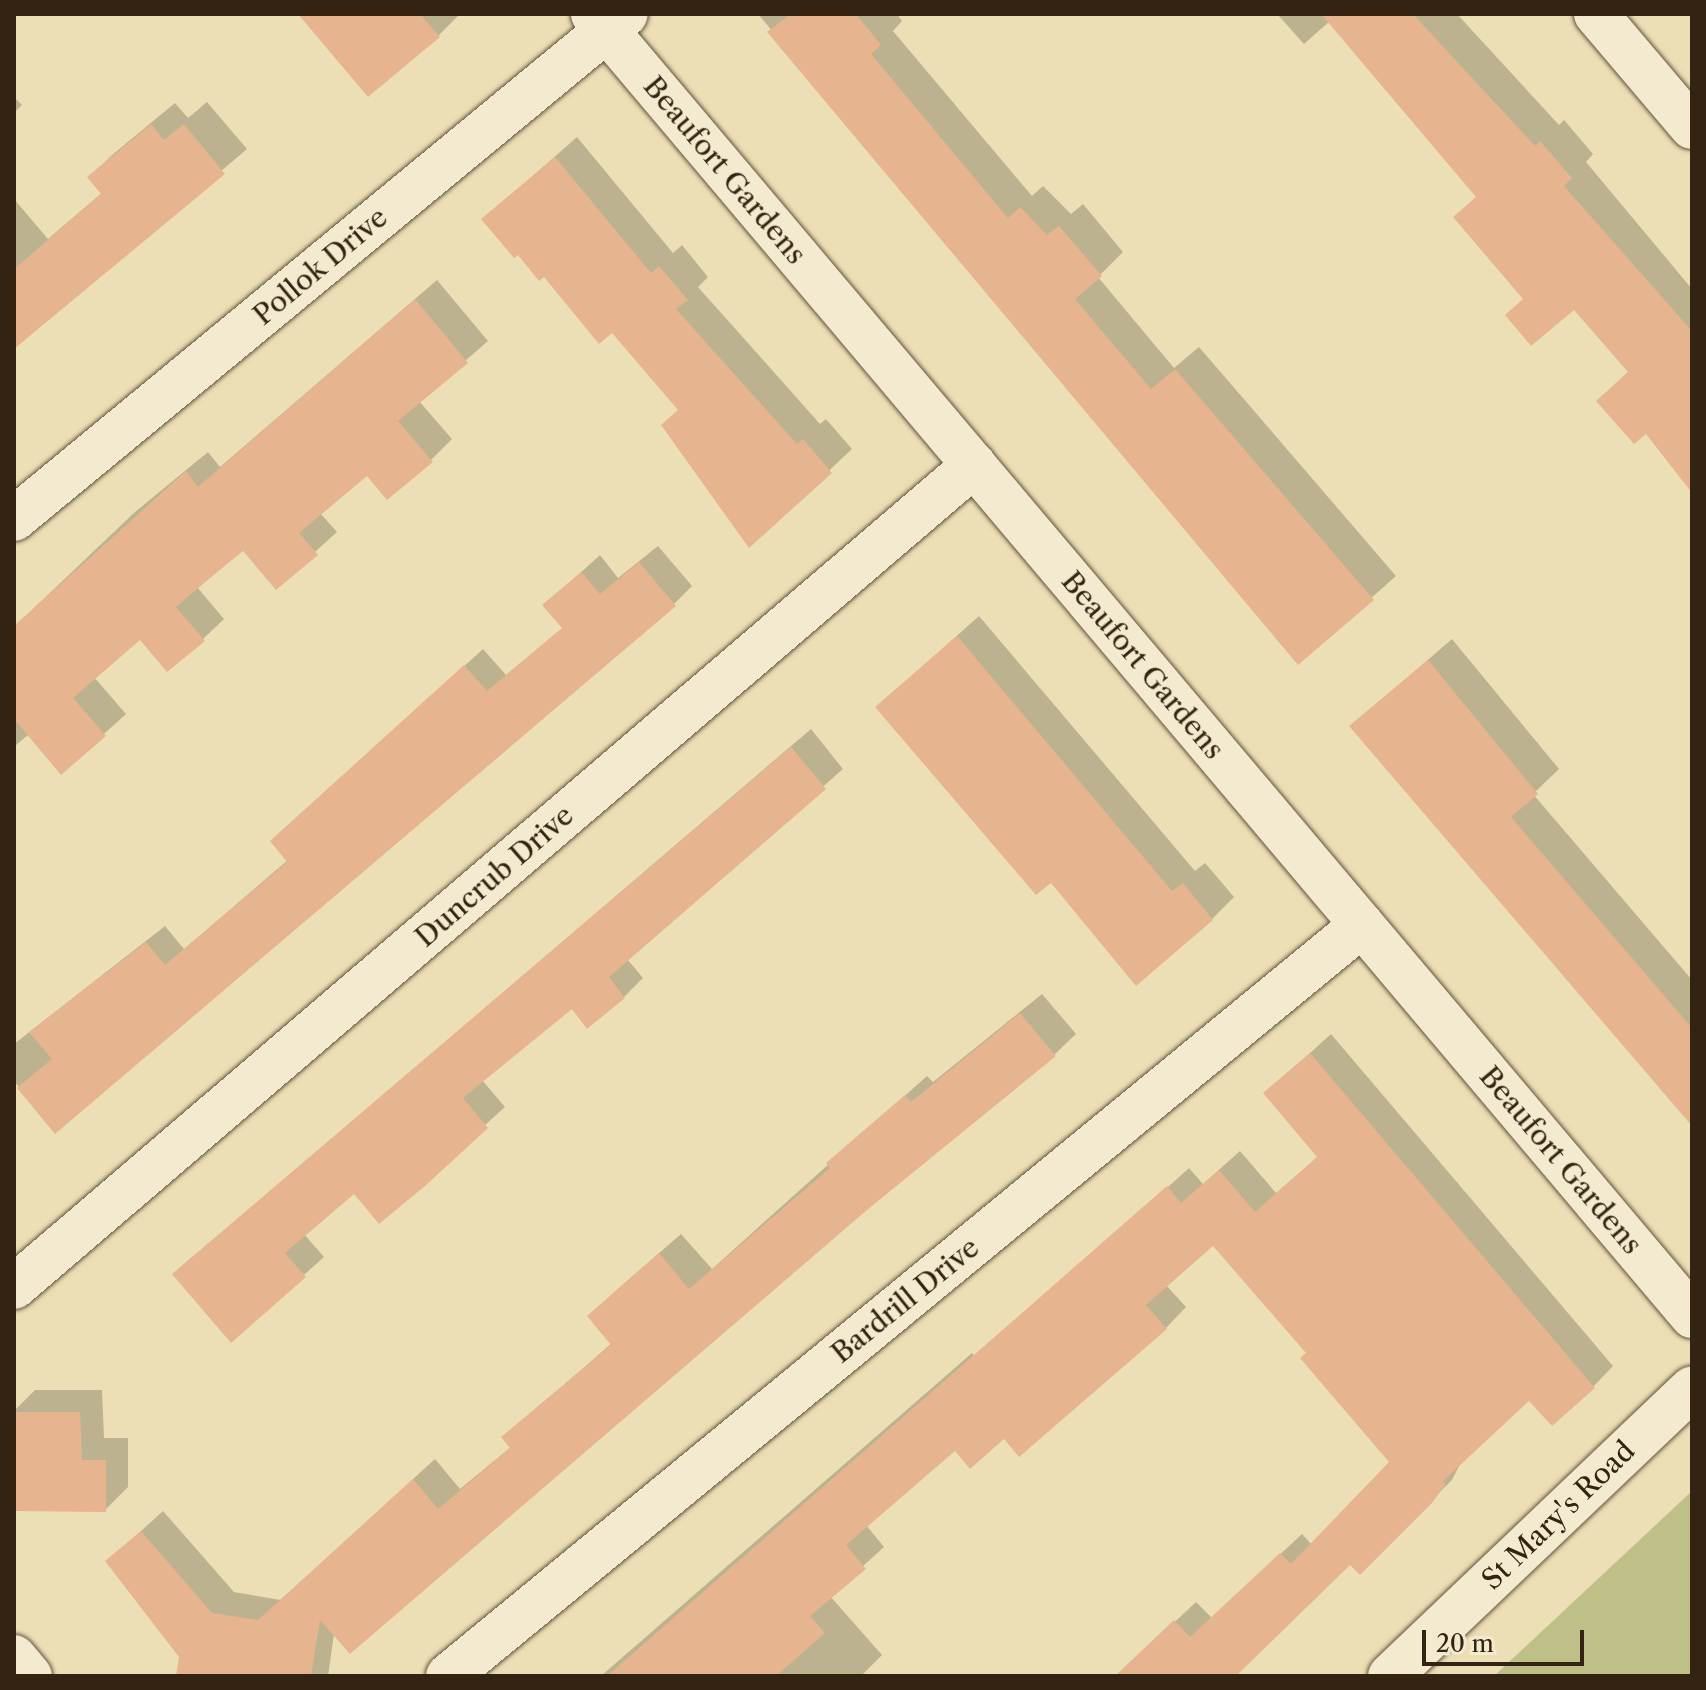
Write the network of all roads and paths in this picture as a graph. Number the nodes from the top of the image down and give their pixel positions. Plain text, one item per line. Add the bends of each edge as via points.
1 (1596, 14) edge
2 (609, 19) edge
3 (1692, 127) edge
4 (974, 465) junction
5 (16, 513) edge
6 (1362, 925) junction
7 (14, 1287) edge
8 (1692, 1316) edge
9 (1692, 1388) edge
10 (14, 1657) edge
11 (30, 1676) edge
12 (448, 1676) edge
13 (1390, 1676) edge

1 - 3 street
2 - 4 street, Beaufort Gardens
2 - 5 street, Pollok Drive
4 - 6 street, Beaufort Gardens
4 - 7 street, Duncrub Drive
6 - 8 street, Beaufort Gardens
6 - 12 street, Bardrill Drive
9 - 13 street, St Mary's Road
10 - 11 street

